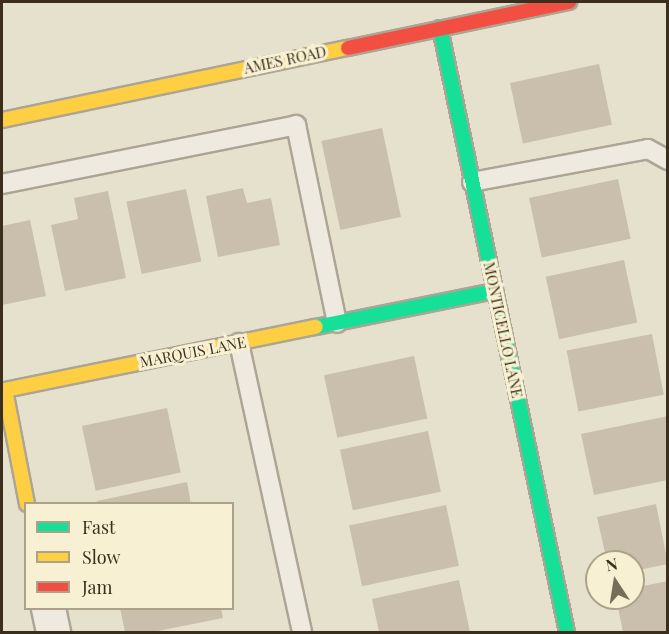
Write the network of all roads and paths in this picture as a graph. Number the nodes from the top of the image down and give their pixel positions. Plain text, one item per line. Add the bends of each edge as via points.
1 (569, 2) edge
2 (440, 28) junction
3 (2, 120) edge
4 (668, 160) edge
5 (472, 182) junction
6 (2, 184) edge
7 (495, 291) junction
8 (337, 323) junction
9 (239, 343) junction
10 (3, 388) edge
11 (27, 502) edge
12 (48, 610) edge
13 (53, 633) edge
14 (302, 633) edge
15 (567, 633) edge

1 - 2 street, AMES ROAD
2 - 3 street, AMES ROAD
2 - 5 street, MONTICELLO LANE
4 - 5 lane via 648,149
5 - 7 street, MONTICELLO LANE
6 - 8 lane via 296,125
7 - 8 street, MARQUIS LANE
7 - 15 street, MONTICELLO LANE
8 - 9 street, MARQUIS LANE
9 - 10 street, MARQUIS LANE
9 - 14 lane
10 - 11 street, MARQUIS LANE
12 - 13 street

